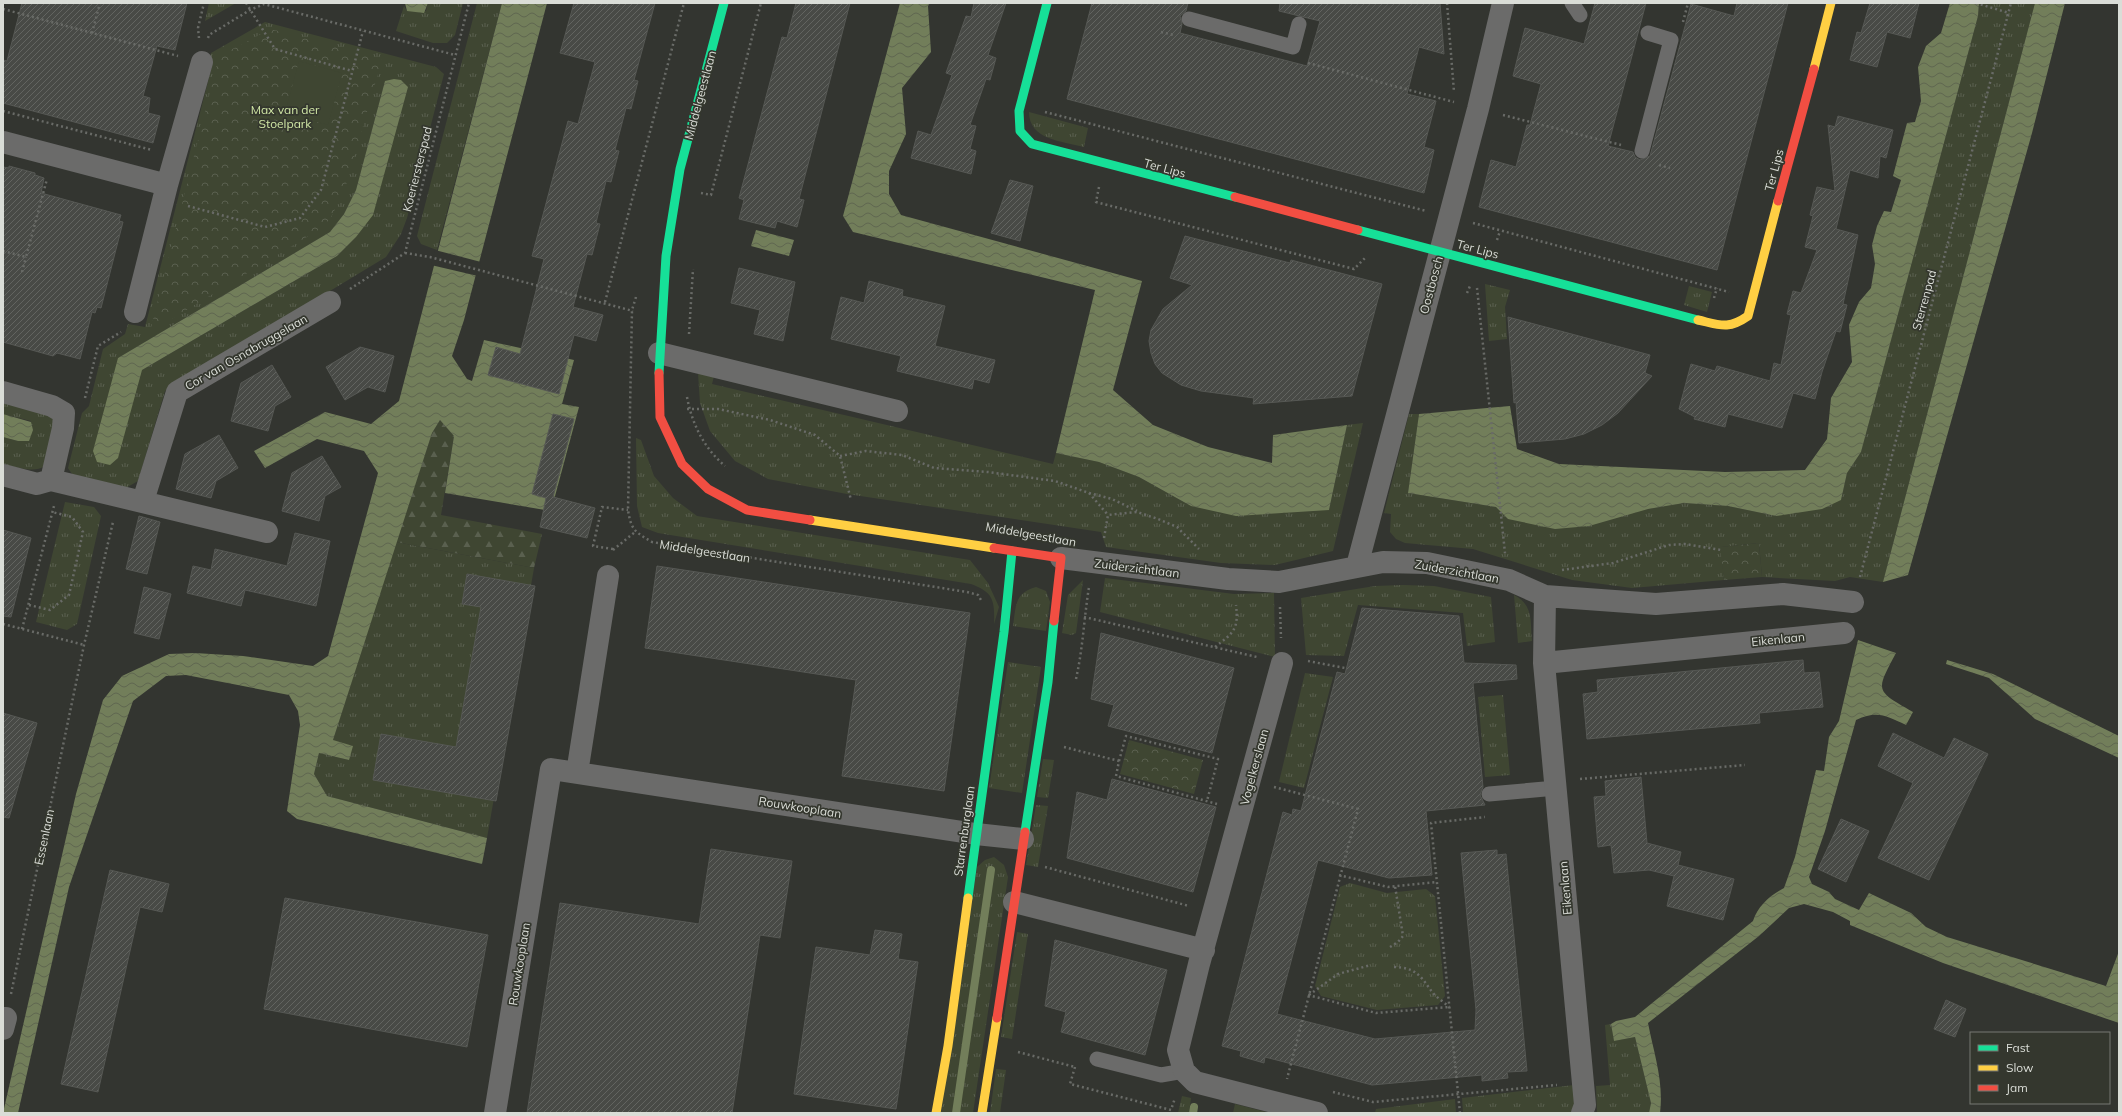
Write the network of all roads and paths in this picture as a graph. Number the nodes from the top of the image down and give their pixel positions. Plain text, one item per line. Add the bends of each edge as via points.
1 (100, 3) edge
2 (204, 3) edge
3 (246, 3) edge
4 (278, 3) edge
5 (469, 3) edge
6 (684, 3) edge
7 (724, 3) edge
8 (761, 3) edge
9 (1047, 3) edge
10 (1447, 3) edge
11 (1504, 3) edge
12 (1831, 3) edge
13 (1976, 3) edge
14 (2011, 3) edge
15 (277, 8) junction
16 (3, 9) edge
17 (250, 10) junction
18 (2009, 13) junction
19 (1189, 19) dead end
20 (1299, 24) dead end
21 (363, 31) junction
22 (92, 33) junction
23 (1648, 33) dead end
24 (455, 55) junction
25 (202, 62) junction
26 (352, 71) junction
27 (1455, 103) dead end
28 (1020, 106) junction
29 (3, 111) edge
30 (3, 142) edge
31 (1642, 151) dead end
32 (53, 156) junction
33 (176, 156) junction
34 (1105, 164) junction
35 (167, 185) junction
36 (678, 186) junction
37 (1449, 217) junction
38 (1388, 238) junction
39 (3, 251) edge
40 (1440, 251) junction
41 (405, 253) junction
42 (26, 257) junction
43 (1479, 262) junction
44 (693, 267) dead end
45 (22, 272) dead end
46 (636, 295) dead end
47 (1753, 298) junction
48 (330, 302) joint
49 (605, 302) junction
50 (632, 310) junction
51 (136, 312) joint
52 (659, 353) junction
53 (686, 360) junction
54 (3, 392) edge
55 (689, 409) junction
56 (897, 411) dead end
57 (64, 413) junction
58 (660, 417) junction
59 (840, 456) junction
60 (729, 469) dead end
61 (3, 475) edge
62 (51, 480) junction
63 (1089, 493) junction
64 (119, 498) junction
65 (143, 501) junction
66 (853, 507) dead end
67 (628, 510) junction
68 (52, 512) junction
69 (1137, 512) junction
70 (1108, 515) junction
71 (267, 532) dead end
72 (613, 549) dead end
73 (1721, 550) dead end
74 (1012, 551) junction
75 (1061, 558) junction
76 (1099, 563) junction
77 (1357, 566) junction
78 (608, 576) dead end
79 (1228, 579) junction
80 (1509, 580) junction
81 (1279, 582) junction
82 (1545, 596) junction
83 (1854, 602) joint
84 (29, 604) junction
85 (983, 605) dead end
86 (1084, 617) junction
87 (3, 624) edge
88 (22, 629) junction
89 (1844, 633) dead end
90 (1083, 644) dead end
91 (84, 645) junction
92 (1214, 647) junction
93 (1282, 663) junction
94 (1544, 663) junction
95 (1345, 668) dead end
96 (1038, 741) junction
97 (1119, 761) junction
98 (1745, 765) dead end
99 (576, 773) junction
100 (1275, 779) dead end
101 (1556, 784) junction
102 (1273, 787) junction
103 (1271, 794) dead end
104 (1489, 794) dead end
105 (1207, 801) junction
106 (1242, 812) junction
107 (1487, 817) dead end
108 (976, 834) junction
109 (1023, 839) junction
110 (1043, 867) dead end
111 (1339, 875) junction
112 (1437, 882) junction
113 (1395, 886) junction
114 (1014, 902) junction
115 (1214, 913) junction
116 (1390, 947) dead end
117 (1204, 950) junction
118 (1371, 965) dead end
119 (1394, 967) dead end
120 (1308, 995) junction
121 (1449, 1007) junction
122 (4, 1021) edge
123 (1015, 1051) dead end
124 (1097, 1059) dead end
125 (1076, 1061) dead end
126 (1184, 1071) junction
127 (1279, 1078) dead end
128 (1287, 1080) junction
129 (1294, 1082) dead end
130 (1583, 1082) junction
131 (1330, 1091) dead end
132 (1458, 1095) junction
133 (495, 1113) edge
134 (936, 1113) edge
135 (982, 1113) edge
136 (1317, 1113) edge
137 (1460, 1113) edge
138 (1582, 1113) edge

1 - 22 path
2 - 25 path via 198,28
3 - 17 path
4 - 15 path
5 - 24 path, Koeriersterspad
6 - 49 path
7 - 36 street, Middelgeestlaan via 680,169
8 - 36 path via 711,195
9 - 28 street, Ter Lips
10 - 27 path
11 - 37 street, Oostbosch
12 - 47 street, Ter Lips
13 - 18 path
14 - 18 path, Sterrenpad
15 - 17 path via 264,4
15 - 21 path
16 - 22 path
17 - 25 path via 209,35
17 - 26 path via 275,49
18 - 83 path, Sterrenpad
19 - 20 lane via 1293,47
21 - 24 path
21 - 26 path
22 - 25 path
23 - 31 lane via 1671,40
24 - 41 path, Koeriersterspad
25 - 33 street
26 - 35 path via 320,190 300,218 265,227 175,202
28 - 34 street, Ter Lips via 1020,132 1032,144
28 - 37 path
29 - 33 path
30 - 32 street
32 - 35 street
32 - 42 path
33 - 35 street
34 - 38 street, Ter Lips
34 - 38 path via 1096,202 1354,269
35 - 51 street
36 - 52 street, Middelgeestlaan via 666,256
37 - 40 street, Oostbosch
37 - 47 path
38 - 40 street, Ter Lips
39 - 42 path
40 - 43 street, Ter Lips
40 - 77 street, Oostbosch
41 - 48 path
41 - 49 path via 430,257
42 - 45 path
43 - 47 street, Ter Lips via 1718,325 1735,326 1748,316
43 - 80 path via 1475,274
44 - 53 path
46 - 50 path, Middelgeestlaan
48 - 65 street, Cor van Osnabruggelaan via 176,392
49 - 50 path
50 - 67 path, Middelgeestlaan
51 - 57 path via 125,320 122,331 98,346 83,403
52 - 53 street
52 - 58 street, Middelgeestlaan
53 - 55 path
53 - 56 street
54 - 57 street via 52,406
55 - 58 path
55 - 59 path via 718,409 770,420 815,435
55 - 60 path via 700,436 711,452
57 - 62 street
58 - 74 street, Middelgeestlaan via 682,464 708,489 747,510
59 - 63 path via 866,451 902,455 934,468 1056,481
59 - 66 path
61 - 62 street via 37,484
62 - 64 street
62 - 68 path via 55,500
63 - 69 path via 1112,499
63 - 70 path
64 - 65 street
64 - 91 path, Essenlaan
65 - 71 street
67 - 72 path via 602,507 593,546
67 - 85 path, Middelgeestlaan via 630,524 635,532 652,542 967,592 978,595
68 - 84 path
68 - 84 path via 72,517 83,532 69,595 50,610
69 - 70 path
69 - 79 path via 1177,527
70 - 76 path
73 - 82 path via 1685,544 1669,545 1613,563 1555,570
74 - 75 street, Zuiderzichtlaan
74 - 108 street, Starrenburglaan via 1004,632
75 - 76 street, Zuiderzichtlaan
75 - 96 street via 1048,682
76 - 79 street, Zuiderzichtlaan
76 - 86 path
77 - 80 street, Zuiderzichtlaan via 1383,562 1427,563
77 - 81 street, Zuiderzichtlaan
78 - 99 street
79 - 81 street, Zuiderzichtlaan
79 - 92 path via 1238,621 1233,632
80 - 82 street, Zuiderzichtlaan
81 - 93 path
82 - 83 street, Zuiderzichtlaan via 1656,604 1783,594
82 - 94 street, Eikenlaan
84 - 88 path
86 - 90 path
86 - 92 path
87 - 88 path
88 - 91 path
89 - 94 street, Eikenlaan
91 - 122 path, Essenlaan
92 - 93 path
93 - 95 path via 1303,668 1309,660
93 - 106 street, Vogelkerslaan
94 - 101 street, Eikenlaan
96 - 97 path
96 - 109 street
97 - 105 path via 1116,776
97 - 105 path via 1126,736 1218,759
98 - 101 path
99 - 108 street, Rouwkooplaan
99 - 133 street, Rouwkooplaan via 551,769
100 - 102 path
101 - 104 lane
101 - 130 street, Eikenlaan
102 - 103 path
102 - 111 path via 1358,809
105 - 106 path
106 - 115 street, Vogelkerslaan
107 - 112 path via 1431,823
108 - 109 street, Rouwkooplaan
108 - 134 street, Starrenburglaan via 948,1046
109 - 114 street
110 - 115 path
111 - 113 path via 1388,887
111 - 120 path
112 - 113 path
112 - 121 path
113 - 116 path via 1403,936
114 - 117 street
114 - 135 street
115 - 117 street, Vogelkerslaan
117 - 126 street, Vogelkerslaan via 1178,1050
118 - 120 path via 1338,974
119 - 121 path via 1412,970 1423,978 1430,991
120 - 121 path via 1376,1014
120 - 128 path
121 - 132 path
123 - 125 path via 1075,1067
124 - 126 lane via 1161,1075
126 - 136 street via 1195,1082
127 - 128 path
128 - 129 path
130 - 132 path
130 - 138 street, Eikenlaan via 1585,1105
131 - 132 path via 1373,1102
132 - 137 path

